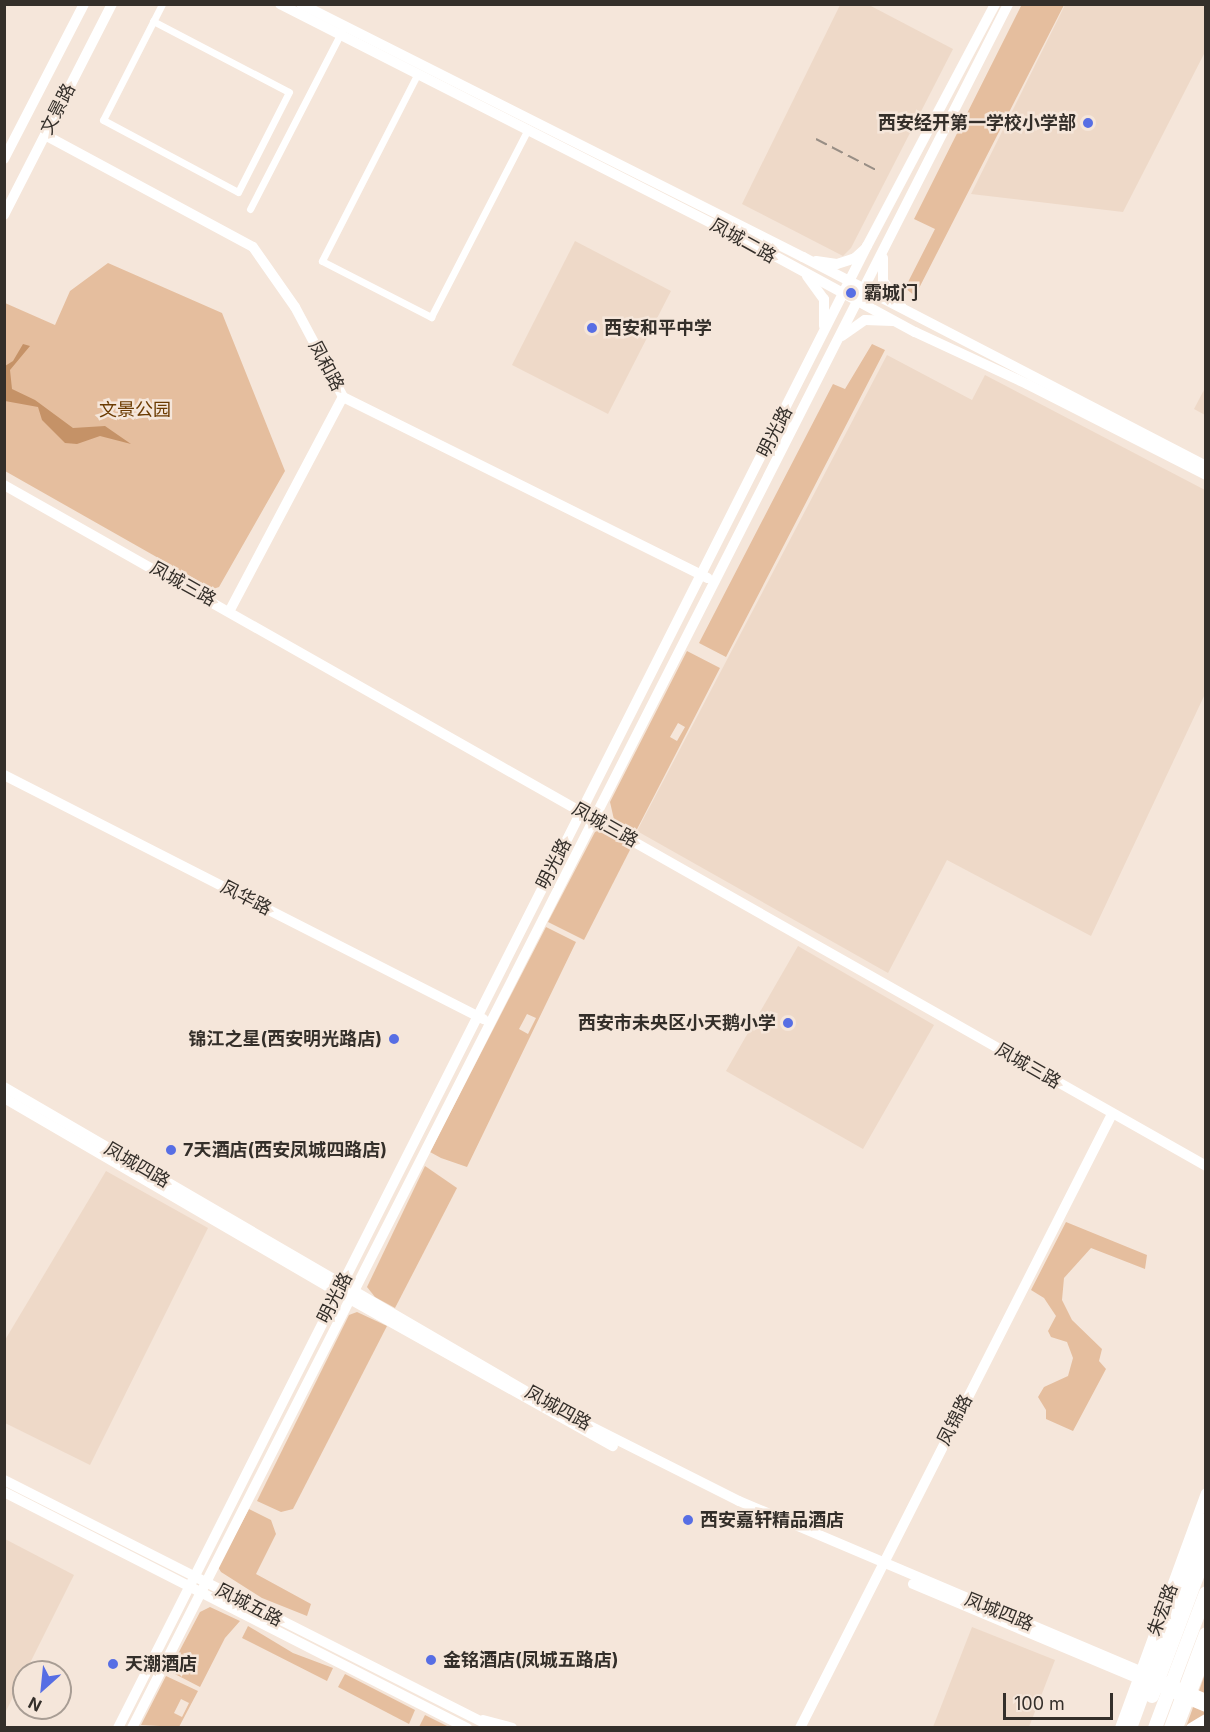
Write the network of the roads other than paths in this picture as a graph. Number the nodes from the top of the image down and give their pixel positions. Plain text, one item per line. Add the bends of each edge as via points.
1 (84, 4) edge
2 (112, 4) edge
3 (162, 4) edge
4 (280, 4) edge
5 (301, 4) edge
6 (995, 4) edge
7 (1008, 4) edge
8 (153, 21) junction
9 (342, 30) junction
10 (418, 73) junction
11 (528, 129) junction
12 (45, 135) junction
13 (4, 159) edge
14 (250, 209) dead end
15 (4, 214) edge
16 (886, 244) junction
17 (867, 246) junction
18 (803, 256) junction
19 (802, 273) junction
20 (848, 288) junction
21 (861, 295) junction
22 (905, 310) junction
23 (903, 325) junction
24 (819, 342) junction
25 (832, 348) junction
26 (343, 397) junction
27 (1206, 466) edge
28 (1206, 475) edge
29 (4, 485) edge
30 (707, 579) junction
31 (230, 610) junction
32 (4, 775) edge
33 (581, 812) junction
34 (594, 819) junction
35 (477, 1016) junction
36 (488, 1021) junction
37 (4, 1087) edge
38 (4, 1098) edge
39 (1112, 1114) junction
40 (1206, 1166) edge
41 (345, 1290) junction
42 (4, 1480) edge
43 (4, 1492) edge
44 (1206, 1493) edge
45 (1206, 1520) edge
46 (1206, 1552) edge
47 (881, 1567) junction
48 (198, 1585) junction
49 (1206, 1593) edge
50 (1206, 1634) edge
51 (1206, 1656) edge
52 (1140, 1677) junction
53 (1190, 1697) junction
54 (1206, 1699) edge
55 (1206, 1707) edge
56 (443, 1715) junction
57 (473, 1717) junction
58 (1206, 1719) edge
59 (118, 1728) edge
60 (132, 1728) edge
61 (459, 1728) edge
62 (467, 1728) edge
63 (494, 1728) edge
64 (512, 1728) edge
65 (800, 1728) edge
66 (1120, 1728) edge
67 (1130, 1728) edge
68 (1140, 1728) edge
69 (1155, 1728) edge
70 (1171, 1728) edge
71 (1178, 1728) edge
72 (1191, 1728) edge

1 - 13 main road, 文景路
2 - 12 main road, 文景路
3 - 8 street
4 - 9 main road, 凤城二路
5 - 9 main road, 凤城二路
6 - 17 main road, 明光路
7 - 16 main road, 明光路
8 - 8 street via 103,120 237,192 289,92
9 - 10 main road, 凤城二路
9 - 14 street
9 - 18 main road, 凤城二路
10 - 11 main road, 凤城二路
10 - 11 street via 322,261 432,317
11 - 19 main road, 凤城二路
12 - 15 main road, 文景路
12 - 26 main road, 凤和路 via 253,247 295,307
16 - 21 main road, 明光路
16 - 22 main road via 881,267 883,281
17 - 18 main road via 855,258 837,264
17 - 20 main road, 明光路
18 - 20 main road, 凤城二路
19 - 20 main road, 凤城二路
19 - 24 main road via 820,291 826,305
20 - 21 main road, 凤城二路
20 - 24 main road, 明光路
21 - 22 main road, 凤城二路
21 - 23 main road, 凤城二路
21 - 25 main road, 明光路
22 - 27 main road, 凤城二路
23 - 25 main road via 883,319 865,320 849,329
23 - 28 main road, 凤城二路
24 - 30 main road, 明光路
25 - 30 main road, 明光路
26 - 30 main road, 凤和路
26 - 31 main road
29 - 31 main road, 凤城三路
30 - 33 main road, 明光路
30 - 34 main road, 明光路
31 - 33 main road, 凤城三路
32 - 35 main road, 凤华路
33 - 34 main road, 凤城三路
33 - 35 main road, 明光路
34 - 36 main road, 明光路
34 - 39 main road, 凤城三路
35 - 36 main road, 凤华路
35 - 41 main road, 明光路
36 - 41 main road, 明光路
37 - 41 main road, 凤城四路
38 - 41 main road, 凤城四路
39 - 40 main road, 凤城三路
39 - 47 main road, 凤锦路
41 - 47 main road, 凤城四路 via 557,1418 740,1509
41 - 48 main road, 明光路
42 - 48 main road, 凤城五路
43 - 48 main road, 凤城五路
44 - 52 main road, 朱宏路
45 - 67 highway
46 - 68 highway
47 - 52 main road, 凤城四路
47 - 65 main road, 凤锦路
48 - 56 main road, 凤城五路
48 - 57 main road, 凤城五路
48 - 59 main road, 明光路
48 - 60 main road, 明光路
49 - 69 highway
50 - 70 highway
51 - 53 main road
52 - 53 main road, 凤城四路
52 - 66 main road, 朱宏路
53 - 54 main road
53 - 55 main road
53 - 71 main road
56 - 61 main road
56 - 62 main road, 凤城五路
57 - 63 main road, 凤城五路
57 - 64 main road
58 - 72 main road

